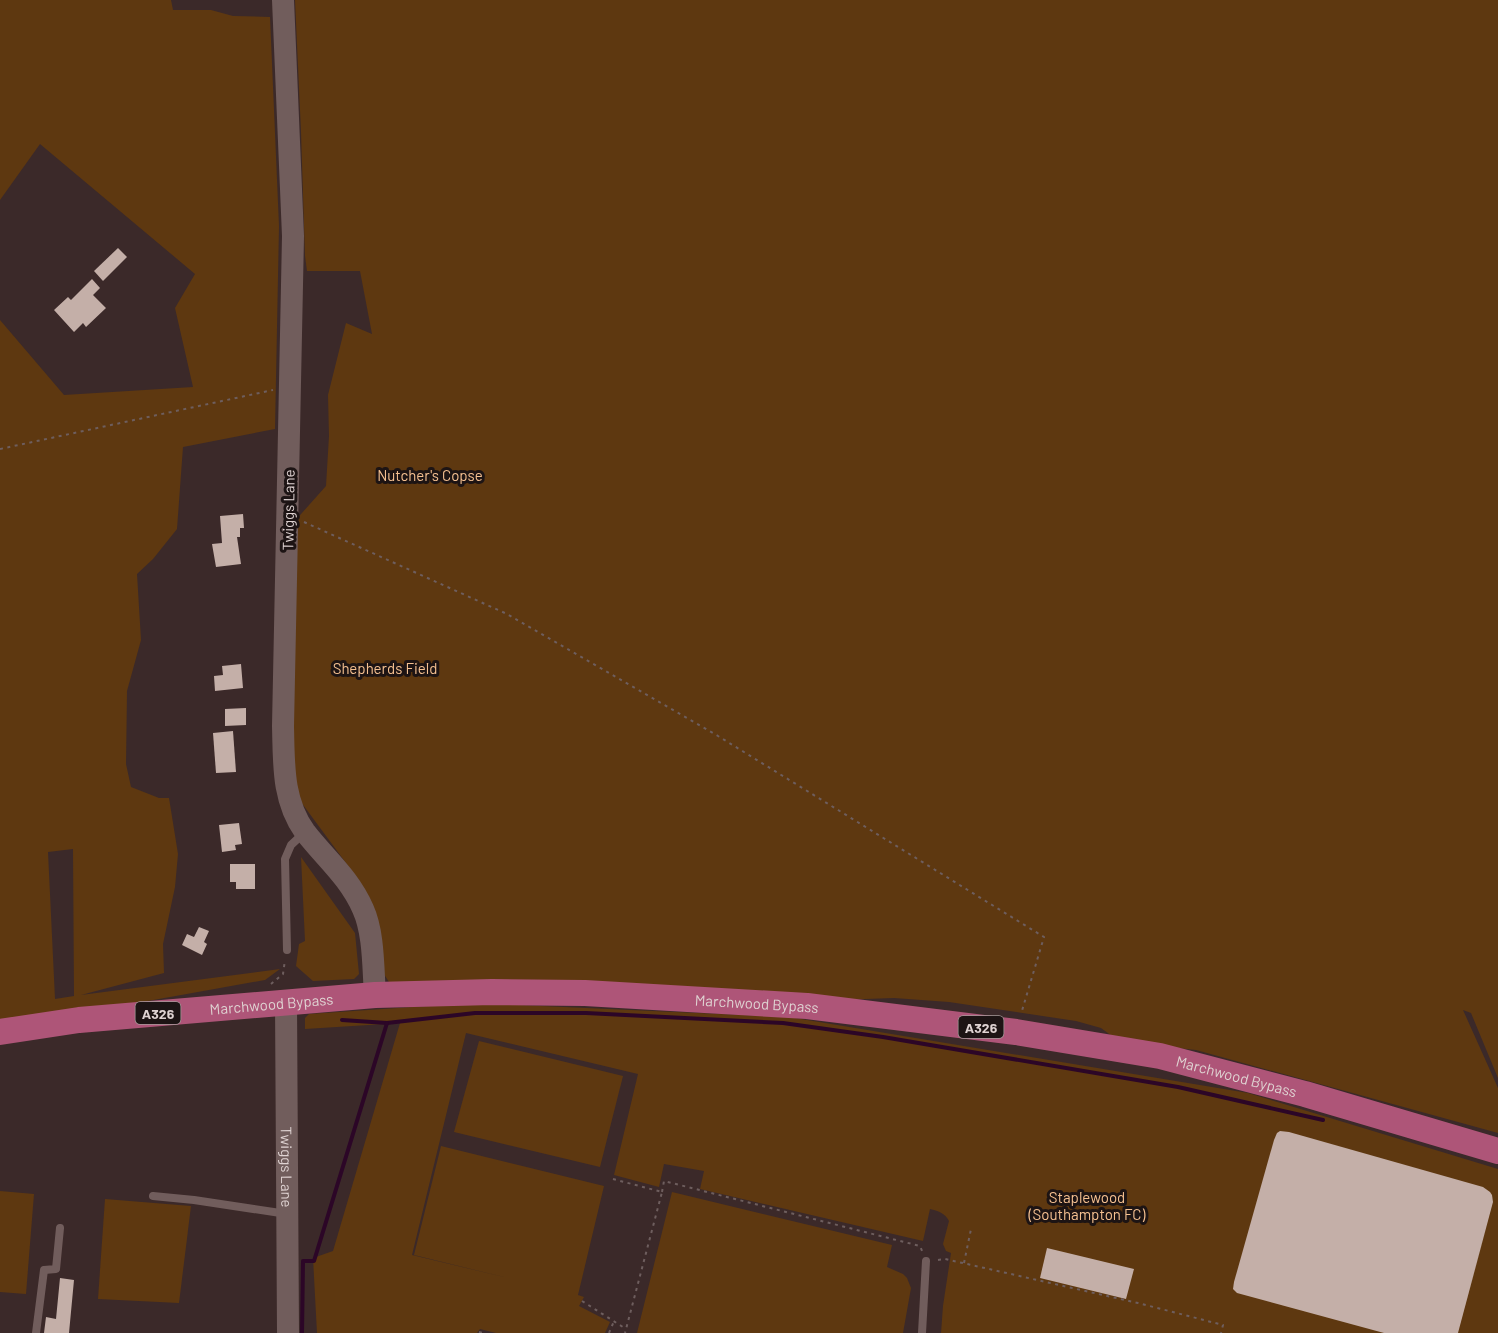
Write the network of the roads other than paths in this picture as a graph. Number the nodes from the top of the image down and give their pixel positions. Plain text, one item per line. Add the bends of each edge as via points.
1 (283, 0) edge
2 (305, 831) junction
3 (287, 950) dead end
4 (375, 995) junction
5 (286, 1002) junction
6 (0, 1032) edge
7 (1498, 1151) edge
8 (153, 1196) dead end
9 (287, 1214) junction
10 (60, 1228) dead end
11 (926, 1261) road end
12 (36, 1333) edge
13 (288, 1333) edge
14 (922, 1333) edge

1 - 2 street, Twiggs Lane via 293,236 283,726 285,781 294,812
2 - 3 lane via 291,845 285,859
2 - 4 street, Twiggs Lane via 352,887 364,910
4 - 5 main road, Marchwood Bypass / A326
4 - 7 main road, Marchwood Bypass / A326 via 492,992 807,1006 1016,1032 1160,1056
5 - 6 main road, Marchwood Bypass / A326 via 79,1020
5 - 9 street, Twiggs Lane
8 - 9 lane
9 - 13 street, Twiggs Lane
10 - 12 lane via 56,1269 44,1270
11 - 14 lane

